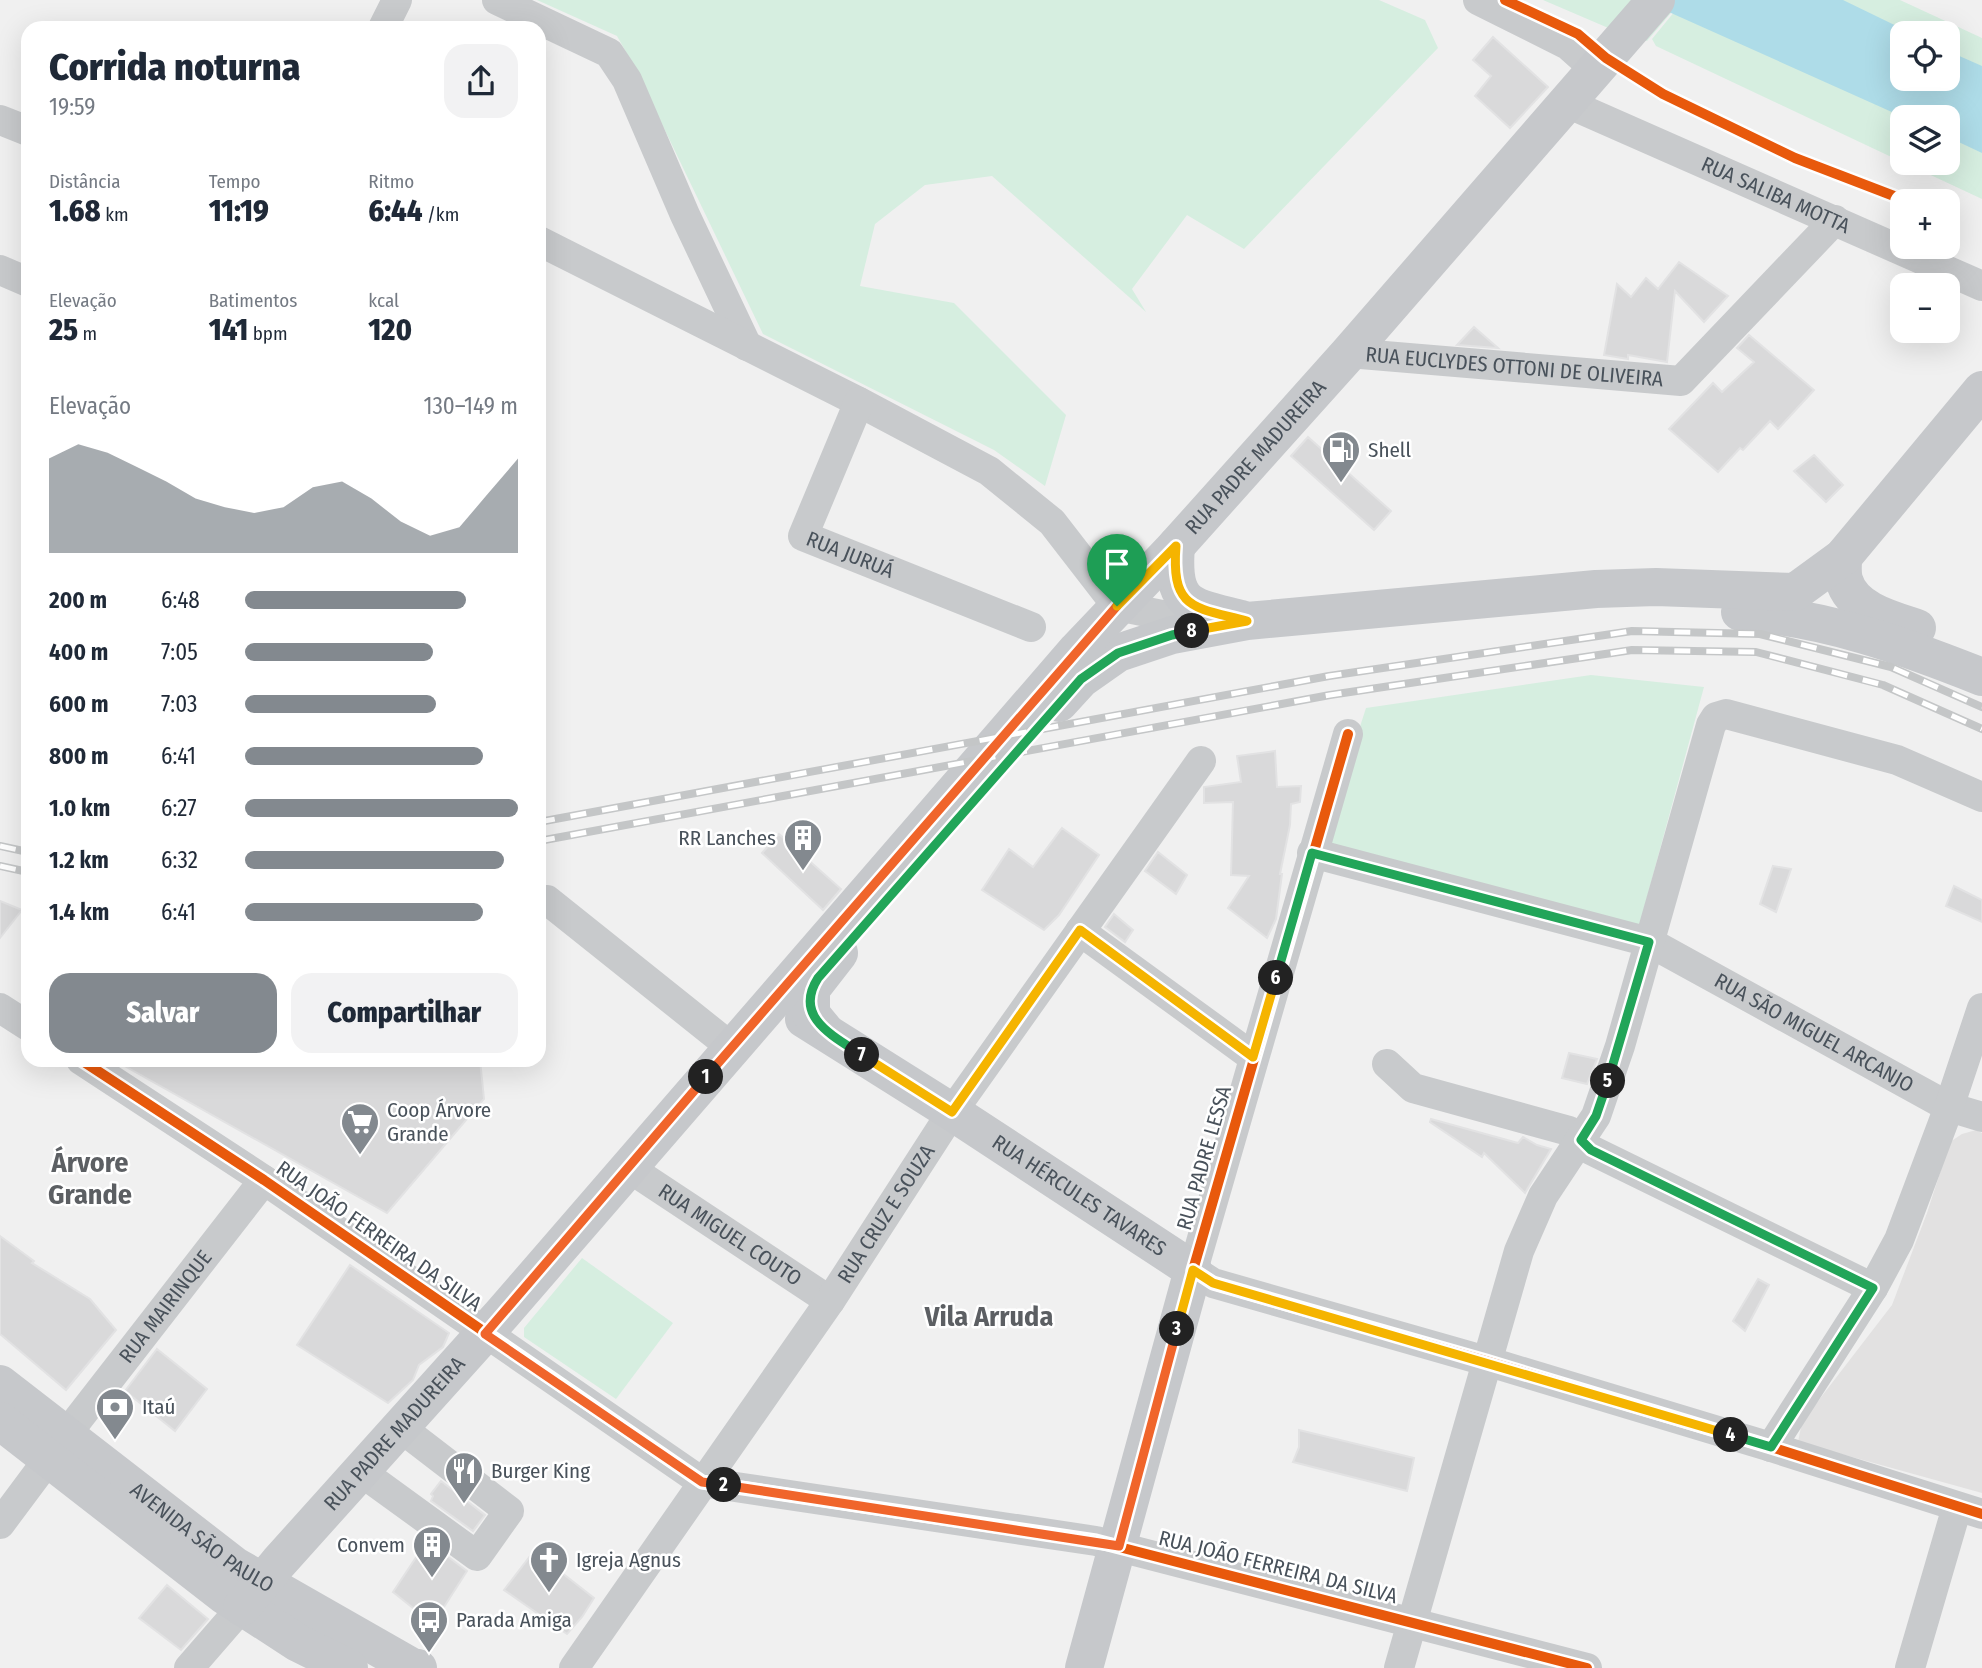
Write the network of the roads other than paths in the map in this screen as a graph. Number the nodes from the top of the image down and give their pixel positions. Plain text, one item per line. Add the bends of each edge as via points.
1 (397, 0) edge
2 (497, 0) edge
3 (1478, 0) edge
4 (1656, 0) edge
5 (386, 21) edge
6 (541, 21) edge
7 (546, 23) edge
8 (1601, 64) junction
9 (1567, 103) junction
10 (0, 120) edge
11 (21, 128) edge
12 (1835, 220) junction
13 (546, 245) edge
14 (0, 270) edge
15 (21, 279) edge
16 (1982, 286) edge
17 (747, 346) junction
18 (1349, 352) junction
19 (1982, 390) edge
20 (859, 402) junction
21 (1176, 546) junction
22 (1843, 557) junction
23 (1553, 595) junction
24 (1117, 606) junction
25 (1247, 621) junction
26 (1031, 627) dead end
27 (1982, 652) edge
28 (1982, 677) edge
29 (1348, 734) dead end
30 (1201, 761) dead end
31 (1982, 797) edge
32 (1312, 853) junction
33 (547, 900) dead end
34 (1080, 930) junction
35 (1649, 942) junction
36 (0, 1008) edge
37 (1982, 1008) edge
38 (757, 1017) junction
39 (21, 1022) edge
40 (825, 1031) junction
41 (732, 1047) junction
42 (1253, 1057) junction
43 (1387, 1064) dead end
44 (92, 1067) edge
45 (1949, 1107) junction
46 (952, 1112) junction
47 (1982, 1117) edge
48 (1581, 1140) junction
49 (629, 1168) junction
50 (264, 1180) junction
51 (1193, 1270) junction
52 (1873, 1288) junction
53 (830, 1301) junction
54 (485, 1334) junction
55 (1486, 1361) junction
56 (0, 1384) edge
57 (0, 1421) edge
58 (401, 1428) junction
59 (57, 1447) junction
60 (1771, 1447) junction
61 (360, 1471) junction
62 (702, 1482) junction
63 (1969, 1510) edge
64 (0, 1524) edge
65 (1119, 1546) junction
66 (252, 1595) junction
67 (1411, 1621) junction
68 (189, 1668) edge
69 (349, 1668) edge
70 (418, 1668) edge
71 (574, 1668) edge
72 (1084, 1668) edge
73 (1399, 1668) edge
74 (1587, 1668) edge
75 (1910, 1668) edge

1 - 5 street
2 - 6 street
3 - 8 street
4 - 8 main road, RUA PADRE MADUREIRA
7 - 17 street via 609,53 626,80
8 - 9 main road, RUA PADRE MADUREIRA
9 - 12 street, RUA SALIBA MOTTA
9 - 18 main road, RUA PADRE MADUREIRA
10 - 11 street
12 - 16 street, RUA SALIBA MOTTA
12 - 18 street, RUA EUCLYDES OTTONI DE OLIVEIRA via 1681,381
13 - 17 street
14 - 15 street
17 - 20 street
18 - 21 main road, RUA PADRE MADUREIRA
19 - 22 main road
20 - 24 street via 989,471 1052,522
20 - 26 street, RUA JURUÁ via 803,536
21 - 24 main road, RUA PADRE MADUREIRA
21 - 25 main road via 1176,579 1185,601
22 - 23 main road via 1794,593 1656,587
22 - 27 main road via 1844,582 1854,598 1881,617
23 - 25 main road
23 - 28 main road via 1650,609 1767,614 1867,634
24 - 25 street via 1167,616
24 - 38 main road, RUA PADRE MADUREIRA
25 - 40 main road via 1172,635 1118,653 1081,679 818,978 811,989 811,1014
29 - 32 street, RUA PADRE LESSA
30 - 34 street, RUA CRUZ E SOUZA
31 - 35 street via 1898,760 1726,714 1716,717
32 - 35 street, RUA SÃO MIGUEL ARCANJO
32 - 42 street, RUA PADRE LESSA
33 - 41 street
34 - 42 street
34 - 46 street, RUA CRUZ E SOUZA
35 - 45 street, RUA SÃO MIGUEL ARCANJO
35 - 48 street via 1596,1116
36 - 39 street
37 - 45 street
38 - 40 main road, RUA HÉRCULES TAVARES via 801,1017
38 - 41 main road, RUA PADRE MADUREIRA
40 - 46 main road, RUA HÉRCULES TAVARES
41 - 49 main road, RUA PADRE MADUREIRA
42 - 51 street, RUA PADRE LESSA
43 - 48 street via 1413,1088 1569,1131
44 - 50 street, RUA JOÃO FERREIRA DA SILVA
45 - 47 street, RUA SÃO MIGUEL ARCANJO
45 - 52 street via 1899,1240
46 - 51 main road, RUA HÉRCULES TAVARES
46 - 53 street, RUA CRUZ E SOUZA
48 - 52 street via 1591,1150
48 - 55 street via 1544,1196 1519,1251
49 - 53 street, RUA MIGUEL COUTO
49 - 54 main road, RUA PADRE MADUREIRA
50 - 54 street, RUA JOÃO FERREIRA DA SILVA
50 - 59 street, RUA MAIRINQUE
51 - 55 street, RUA HÉRCULES TAVARES via 1213,1283
51 - 65 main road, RUA PADRE LESSA
52 - 60 street
53 - 62 street, RUA CRUZ E SOUZA
54 - 58 main road, RUA PADRE MADUREIRA
54 - 62 street, RUA JOÃO FERREIRA DA SILVA
55 - 60 street, RUA HÉRCULES TAVARES
55 - 67 street
56 - 59 main road, AVENIDA SÃO PAULO
57 - 59 main road, AVENIDA SÃO PAULO
58 - 61 main road, RUA PADRE MADUREIRA
58 - 61 street via 509,1511 477,1556
59 - 64 street, RUA MAIRINQUE
59 - 66 main road, AVENIDA SÃO PAULO via 234,1566
60 - 63 street, RUA HÉRCULES TAVARES
61 - 66 main road, RUA PADRE MADUREIRA
62 - 65 street, RUA JOÃO FERREIRA DA SILVA
62 - 71 street, RUA CRUZ E SOUZA
63 - 75 street
65 - 67 street, RUA JOÃO FERREIRA DA SILVA
65 - 72 main road, RUA PADRE LESSA
66 - 68 street
66 - 69 main road, AVENIDA SÃO PAULO via 298,1643
66 - 70 main road, AVENIDA SÃO PAULO
67 - 73 street
67 - 74 street, RUA JOÃO FERREIRA DA SILVA

